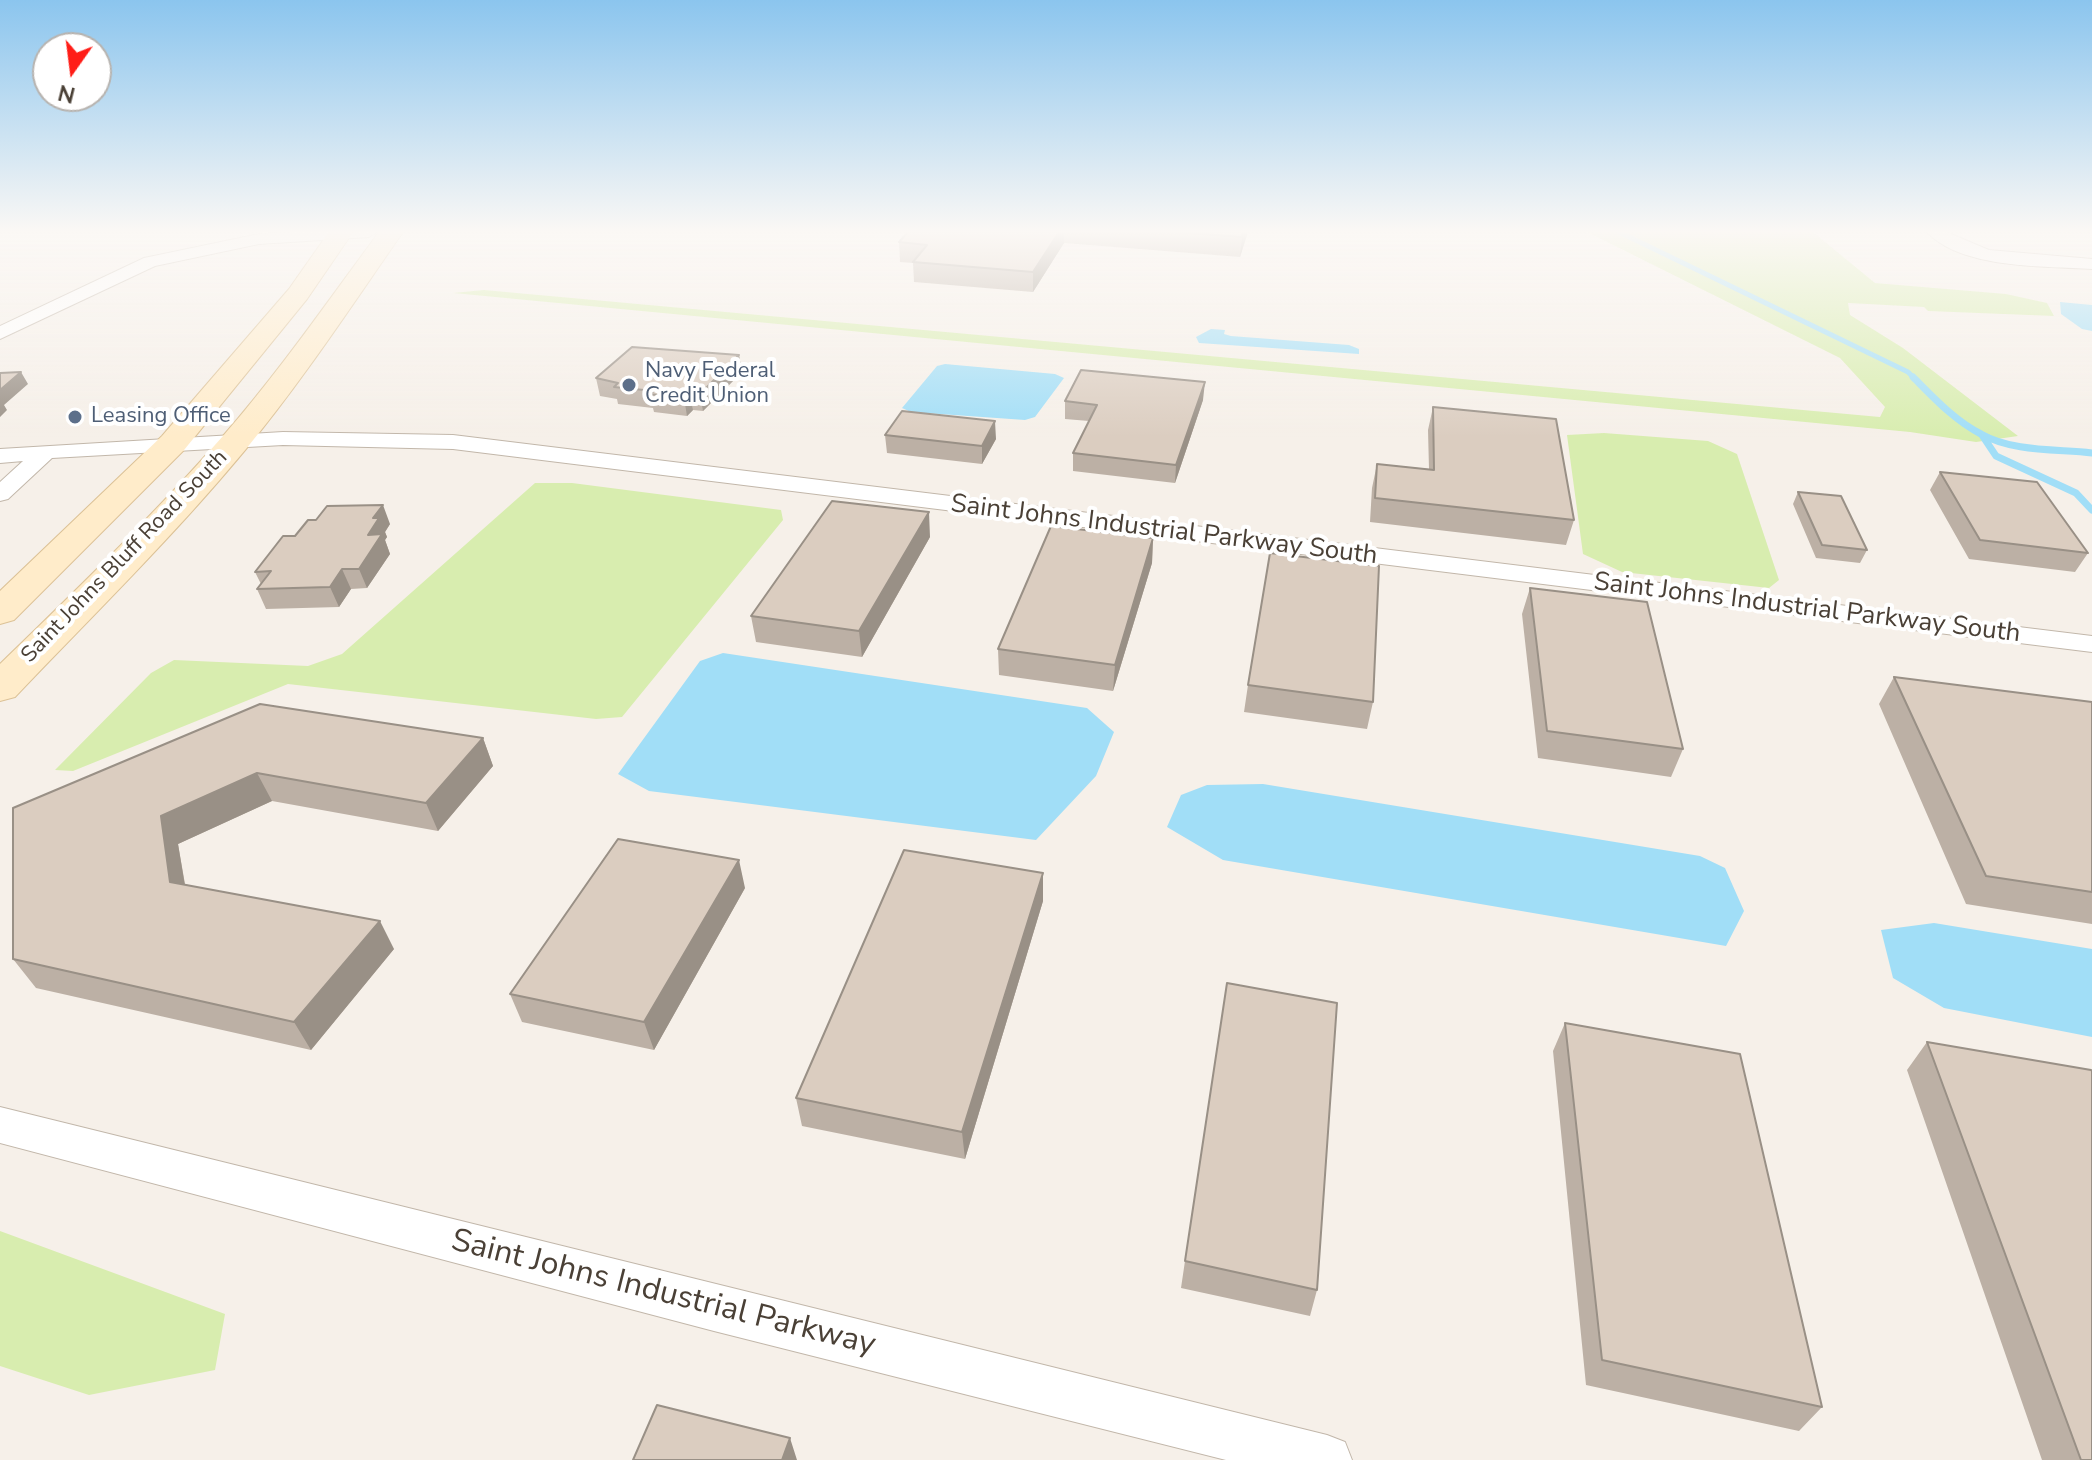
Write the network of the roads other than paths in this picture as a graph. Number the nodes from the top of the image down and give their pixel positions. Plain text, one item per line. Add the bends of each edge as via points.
1 (69, 300) edge
2 (293, 300) edge
3 (342, 300) edge
4 (0, 333) edge
5 (234, 442) junction
6 (173, 443) junction
7 (45, 453) junction
8 (0, 456) edge
9 (0, 494) edge
10 (0, 612) edge
11 (2092, 644) edge
12 (0, 688) edge
13 (0, 1125) edge
14 (1327, 1460) edge

1 - 4 street
2 - 6 main road, Saint Johns Bluff Road South
3 - 5 main road, Saint Johns Bluff Road South
5 - 6 street, Saint Johns Industrial Parkway South
5 - 11 street, Saint Johns Industrial Parkway South via 453,442
5 - 12 main road, Saint Johns Bluff Road South
6 - 7 street, Saint Johns Industrial Parkway South
6 - 10 main road, Saint Johns Bluff Road South
7 - 8 street, Saint Johns Industrial Parkway South
7 - 9 street
13 - 14 street, Saint Johns Industrial Parkway

